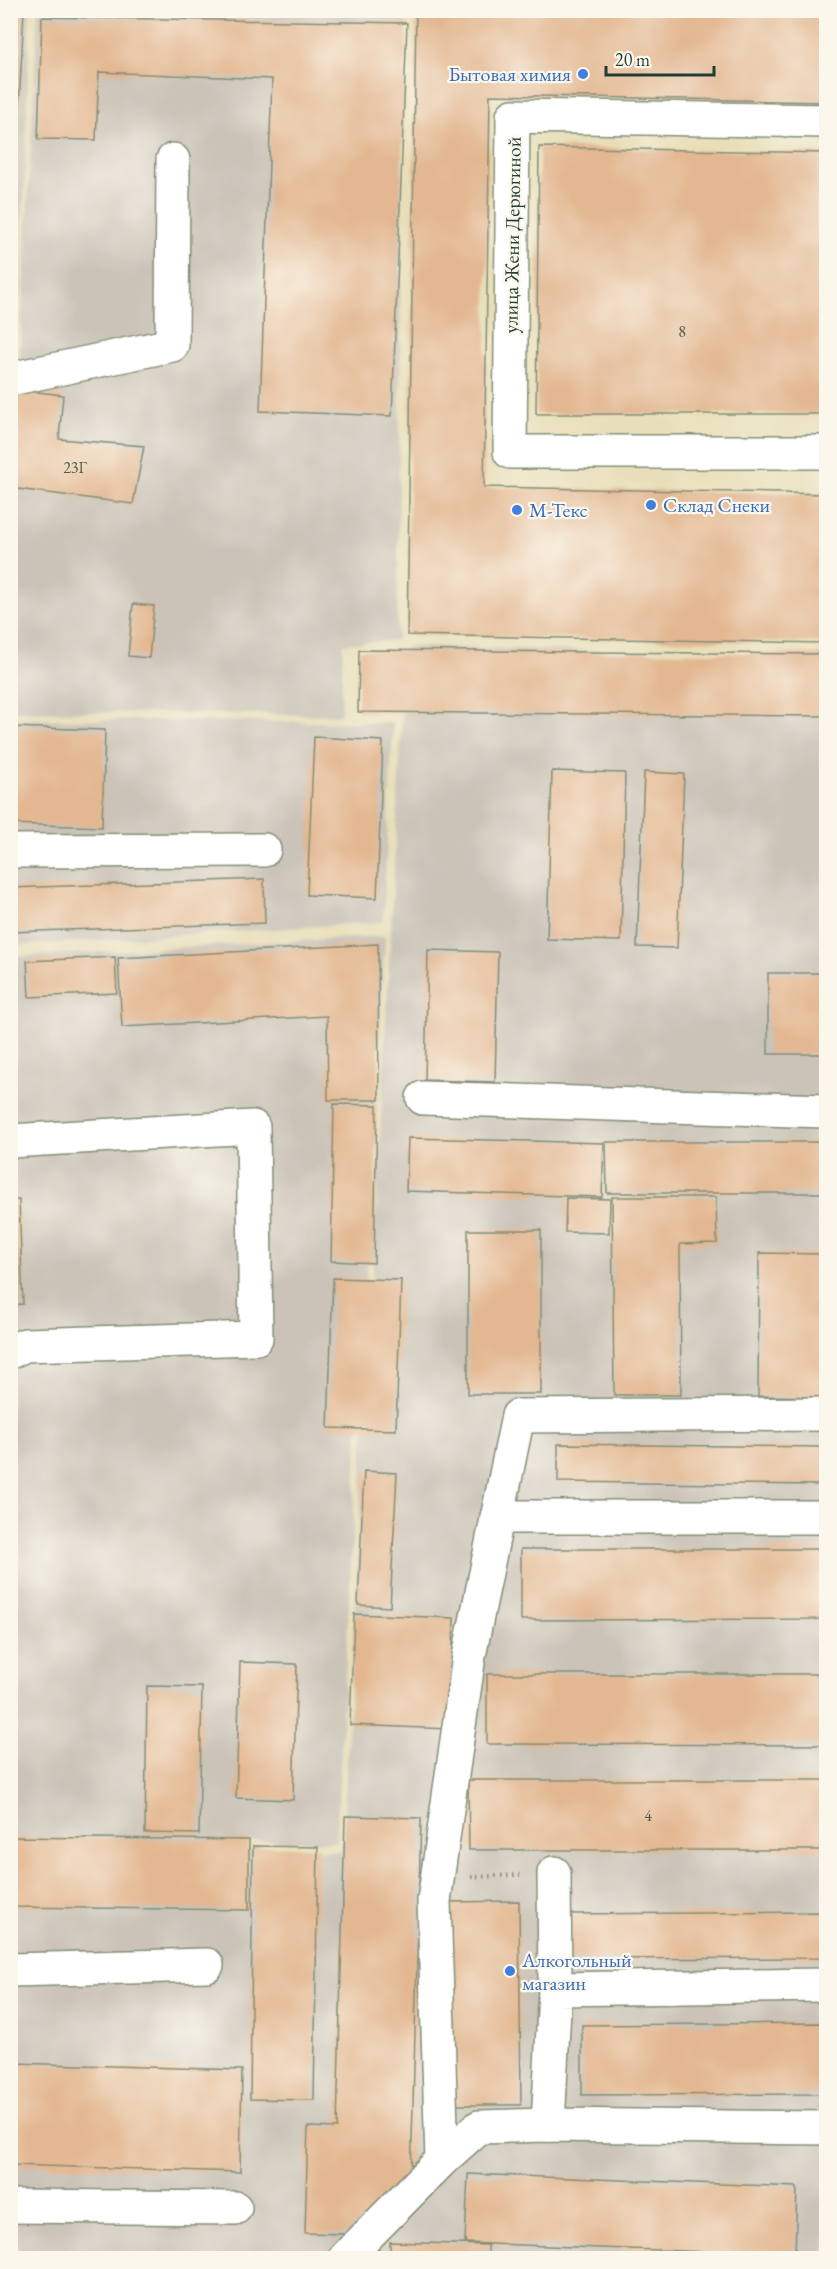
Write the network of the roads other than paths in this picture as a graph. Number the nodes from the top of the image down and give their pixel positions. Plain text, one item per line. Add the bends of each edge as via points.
1 (826, 121) edge
2 (173, 160) dead end
3 (10, 379) edge
4 (826, 452) edge
5 (264, 850) dead end
6 (10, 851) edge
7 (423, 1098) dead end
8 (826, 1111) edge
9 (10, 1141) edge
10 (10, 1352) edge
11 (826, 1414) edge
12 (497, 1517) junction
13 (826, 1517) edge
14 (554, 1873) road end
15 (207, 1965) dead end
16 (10, 1970) edge
17 (826, 1985) edge
18 (555, 1989) junction
19 (549, 2125) junction
20 (826, 2128) edge
21 (442, 2160) junction
22 (10, 2206) edge
23 (235, 2208) dead end
24 (345, 2259) edge

1 - 4 street, улица Жени Дерюгиной via 513,116 510,452
2 - 3 street via 172,345
5 - 6 street
7 - 8 street
9 - 10 street via 253,1126 256,1338 26,1345
11 - 12 street via 518,1416
12 - 13 street
12 - 21 street via 470,1656 434,1901
14 - 18 street
15 - 16 street
17 - 18 street
18 - 19 street
19 - 20 street
19 - 21 street via 479,2127
21 - 24 street
22 - 23 street

